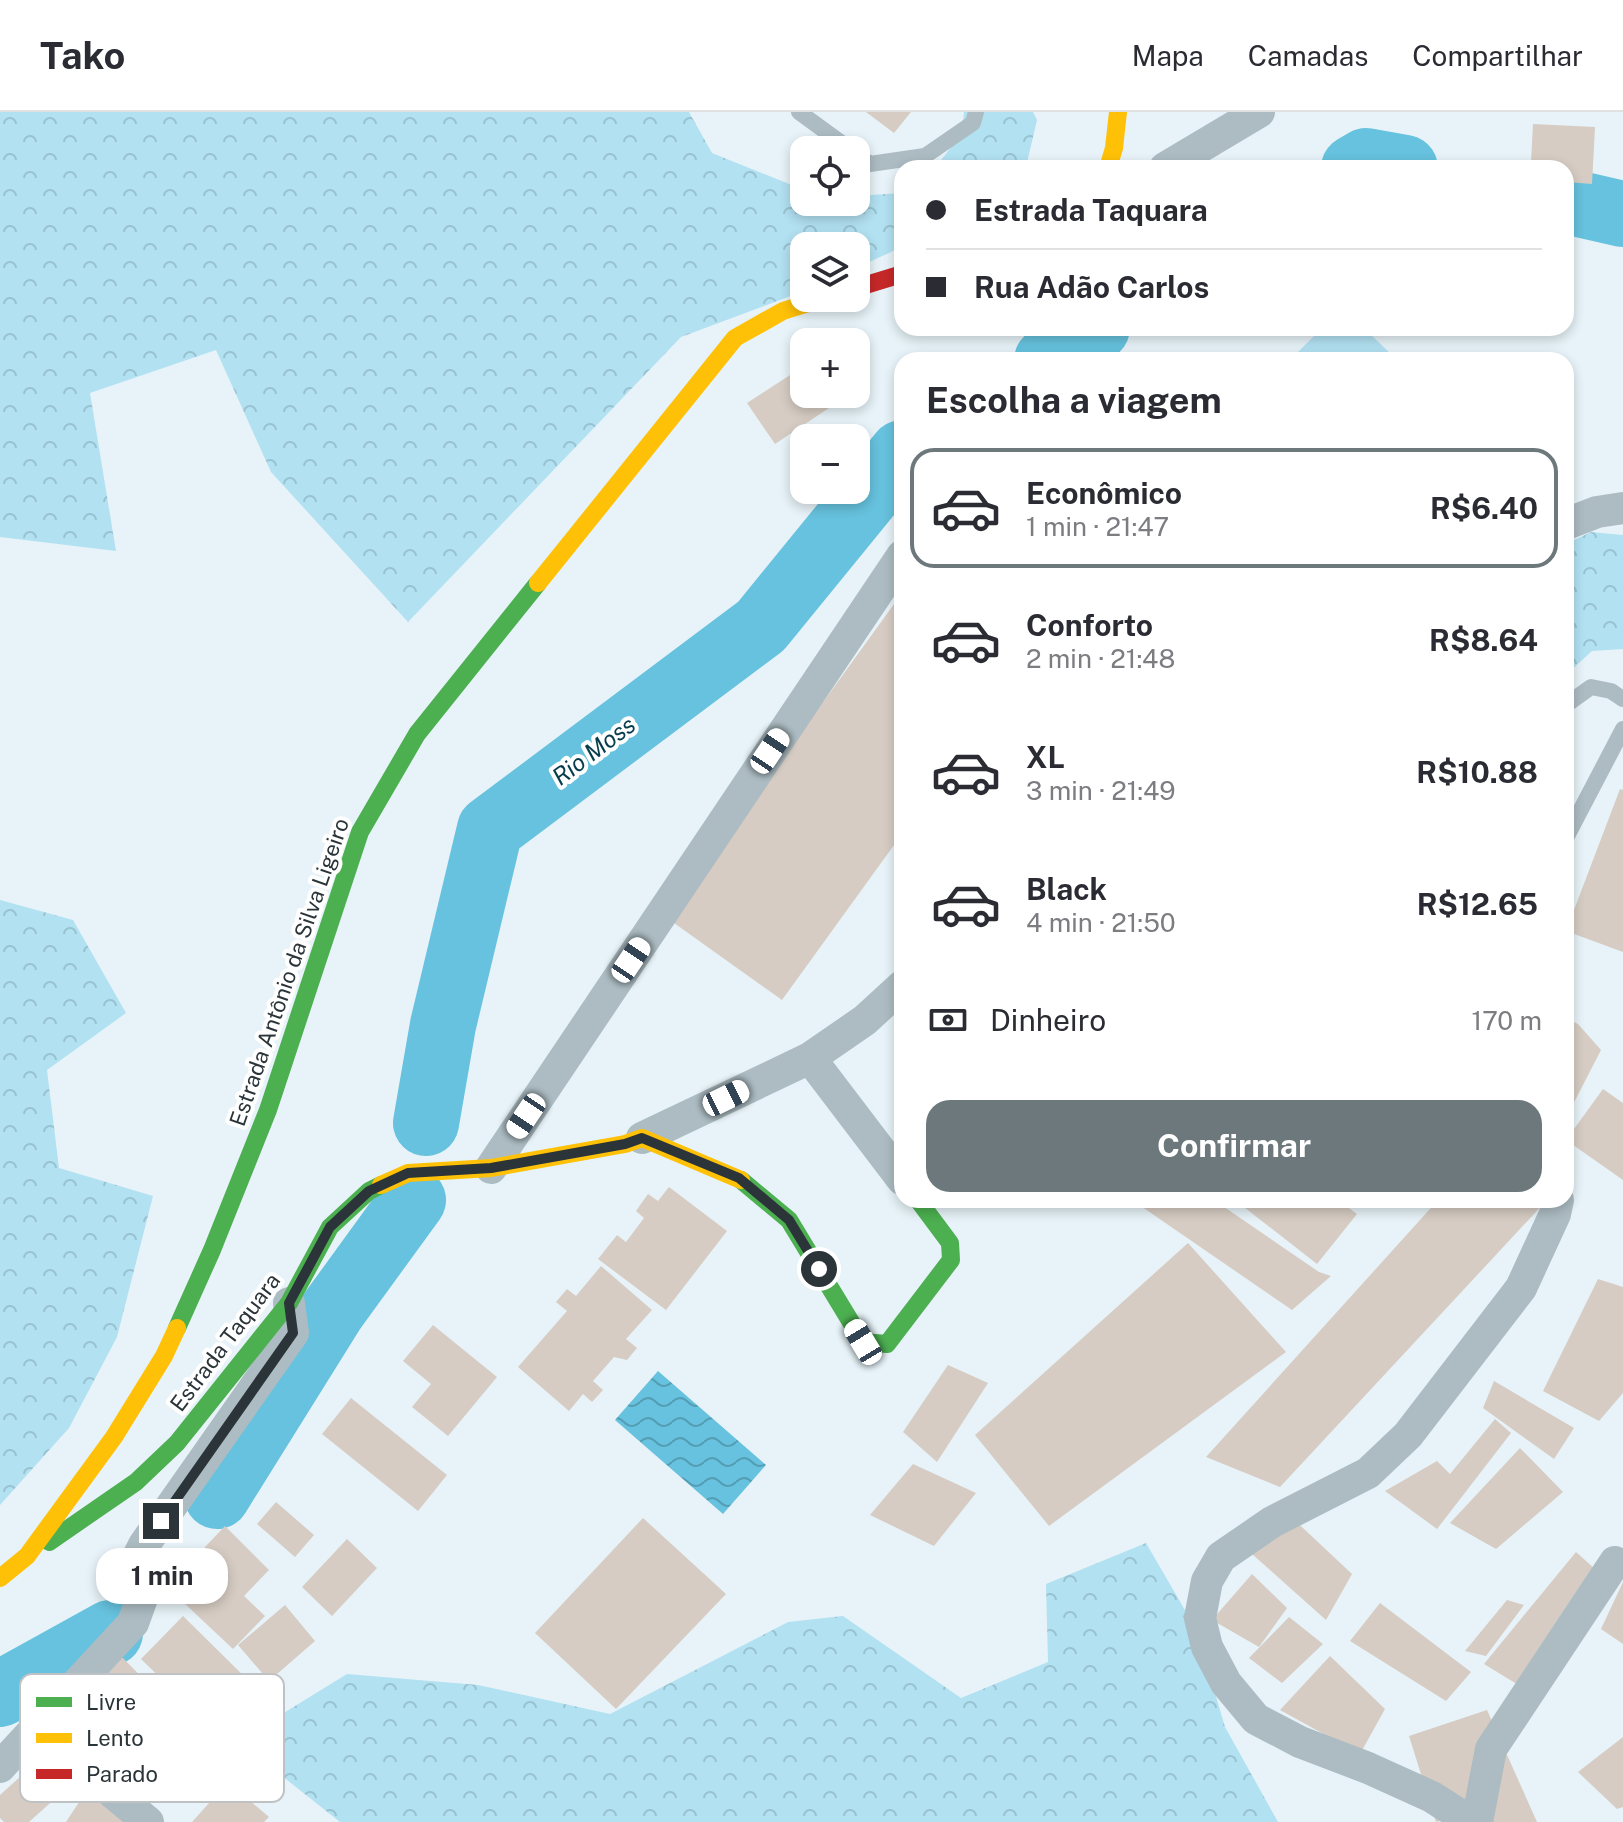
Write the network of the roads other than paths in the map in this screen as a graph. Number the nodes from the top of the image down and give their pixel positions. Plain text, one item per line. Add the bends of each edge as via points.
1 (799, 112) edge
2 (976, 112) edge
3 (1118, 112) edge
4 (1259, 112) edge
5 (832, 136) edge
6 (898, 160) edge
7 (1110, 160) edge
8 (1178, 160) edge
9 (894, 161) edge
10 (870, 164) edge
11 (894, 276) edge
12 (870, 284) edge
13 (790, 309) edge
14 (1623, 508) edge
15 (1574, 521) edge
16 (894, 568) edge
17 (1574, 699) edge
18 (1623, 699) edge
19 (1623, 729) edge
20 (1574, 823) edge
21 (894, 993) edge
22 (810, 1058) junction
23 (642, 1138) junction
24 (491, 1168) junction
25 (894, 1168) edge
26 (924, 1208) edge
27 (1556, 1208) edge
28 (289, 1303) junction
29 (27, 1556) junction
30 (1615, 1562) dead end
31 (0, 1578) edge
32 (87, 1674) edge
33 (20, 1747) edge
34 (0, 1767) edge
35 (124, 1802) edge
36 (148, 1822) edge
37 (1474, 1822) edge

1 - 5 lane
2 - 6 lane via 973,123 925,156
3 - 7 street
4 - 8 street
9 - 10 lane
11 - 12 street
13 - 29 street, Estrada Antônio da Silva Ligeiro via 735,338 417,734 360,832 268,1110 164,1356 114,1437
14 - 15 street
16 - 24 street
17 - 18 lane via 1591,687
19 - 20 lane
21 - 22 street
22 - 23 street
22 - 25 street
23 - 24 street, Estrada Taquara
23 - 26 street via 739,1178 789,1220 863,1342 887,1344 951,1260 950,1243
24 - 28 street, Estrada Taquara via 408,1173 369,1191 330,1227
27 - 37 street via 1521,1288 1408,1435 1368,1473 1272,1522 1221,1557 1207,1581 1200,1618 1207,1647 1226,1683 1256,1719 1432,1797
28 - 29 street, Estrada Taquara via 177,1443 136,1482
28 - 32 street via 293,1333 144,1545 131,1571 142,1598 133,1623
29 - 31 street, Estrada Antônio da Silva Ligeiro
30 - 37 street via 1491,1749
33 - 34 street
35 - 36 street

